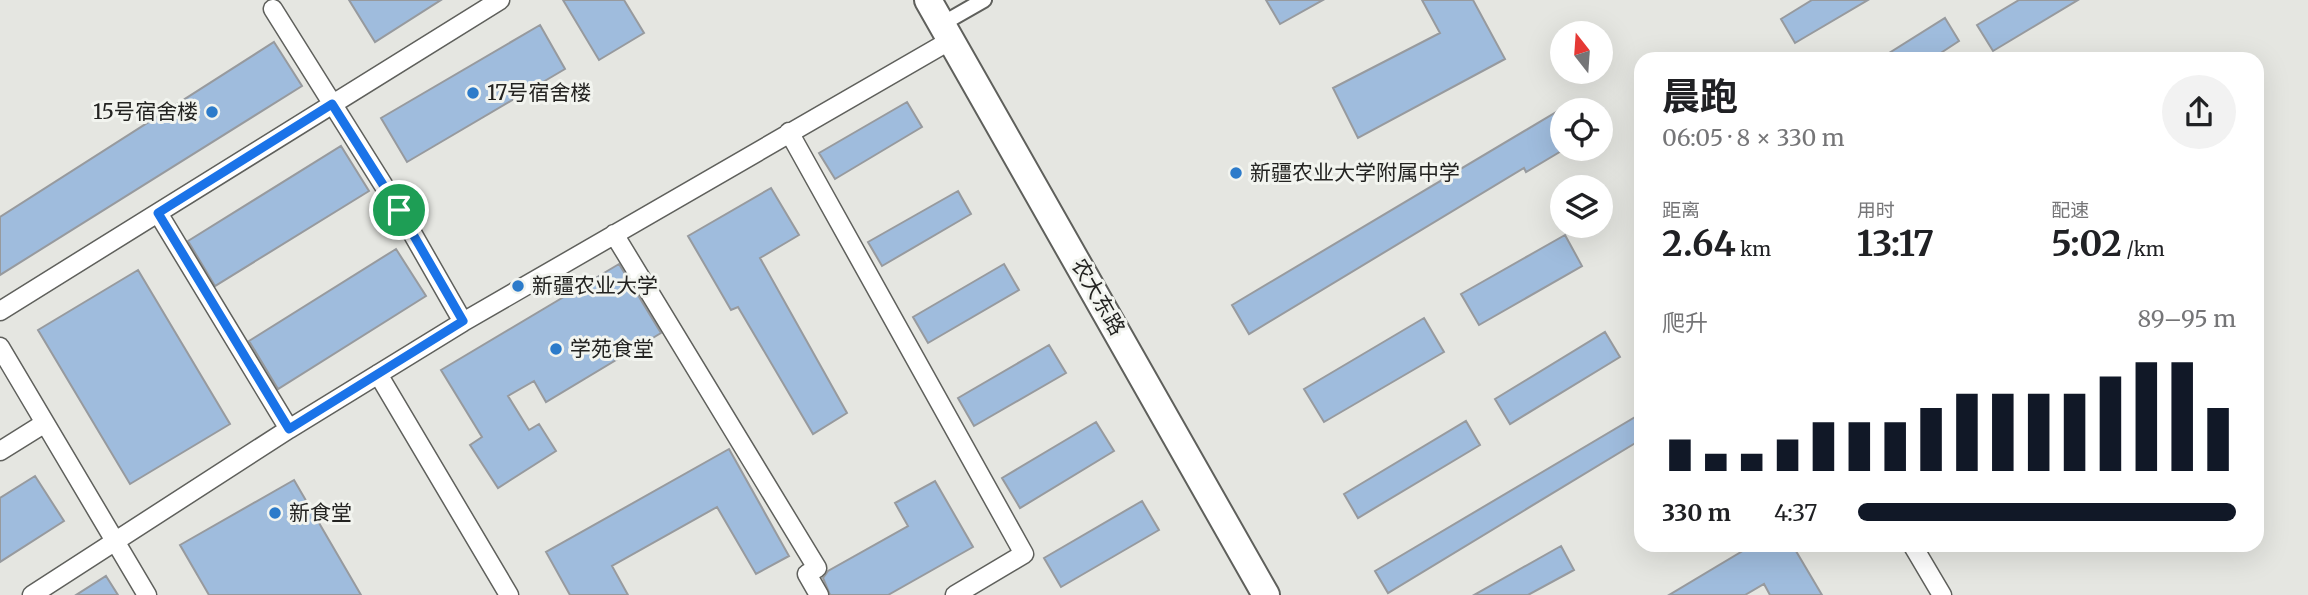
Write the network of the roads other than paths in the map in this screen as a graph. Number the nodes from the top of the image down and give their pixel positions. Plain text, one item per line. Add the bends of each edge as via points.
1 (500, 0) edge
2 (928, 0) edge
3 (984, 0) edge
4 (273, 9) dead end
5 (946, 32) junction
6 (332, 104) junction
7 (789, 132) junction
8 (158, 213) junction
9 (614, 234) junction
10 (0, 311) edge
11 (463, 321) junction
12 (0, 347) edge
13 (379, 374) junction
14 (45, 423) junction
15 (289, 429) junction
16 (0, 451) edge
17 (115, 541) junction
18 (1917, 552) edge
19 (32, 595) edge
20 (147, 595) edge
21 (509, 595) edge
22 (819, 595) edge
23 (955, 595) edge
24 (1266, 595) edge
25 (1942, 595) edge

1 - 6 street
2 - 5 main road, 农大东路
3 - 5 street
4 - 6 street
5 - 7 street
5 - 24 main road, 农大东路
6 - 8 street
6 - 11 street
7 - 9 street
7 - 23 street via 1024,554
8 - 10 street
8 - 15 street
9 - 11 street
9 - 22 street via 817,568 807,574
11 - 13 street
12 - 14 street
13 - 15 street
13 - 21 street
14 - 16 street
14 - 17 street
15 - 17 street
17 - 19 street
17 - 20 street
18 - 25 street

